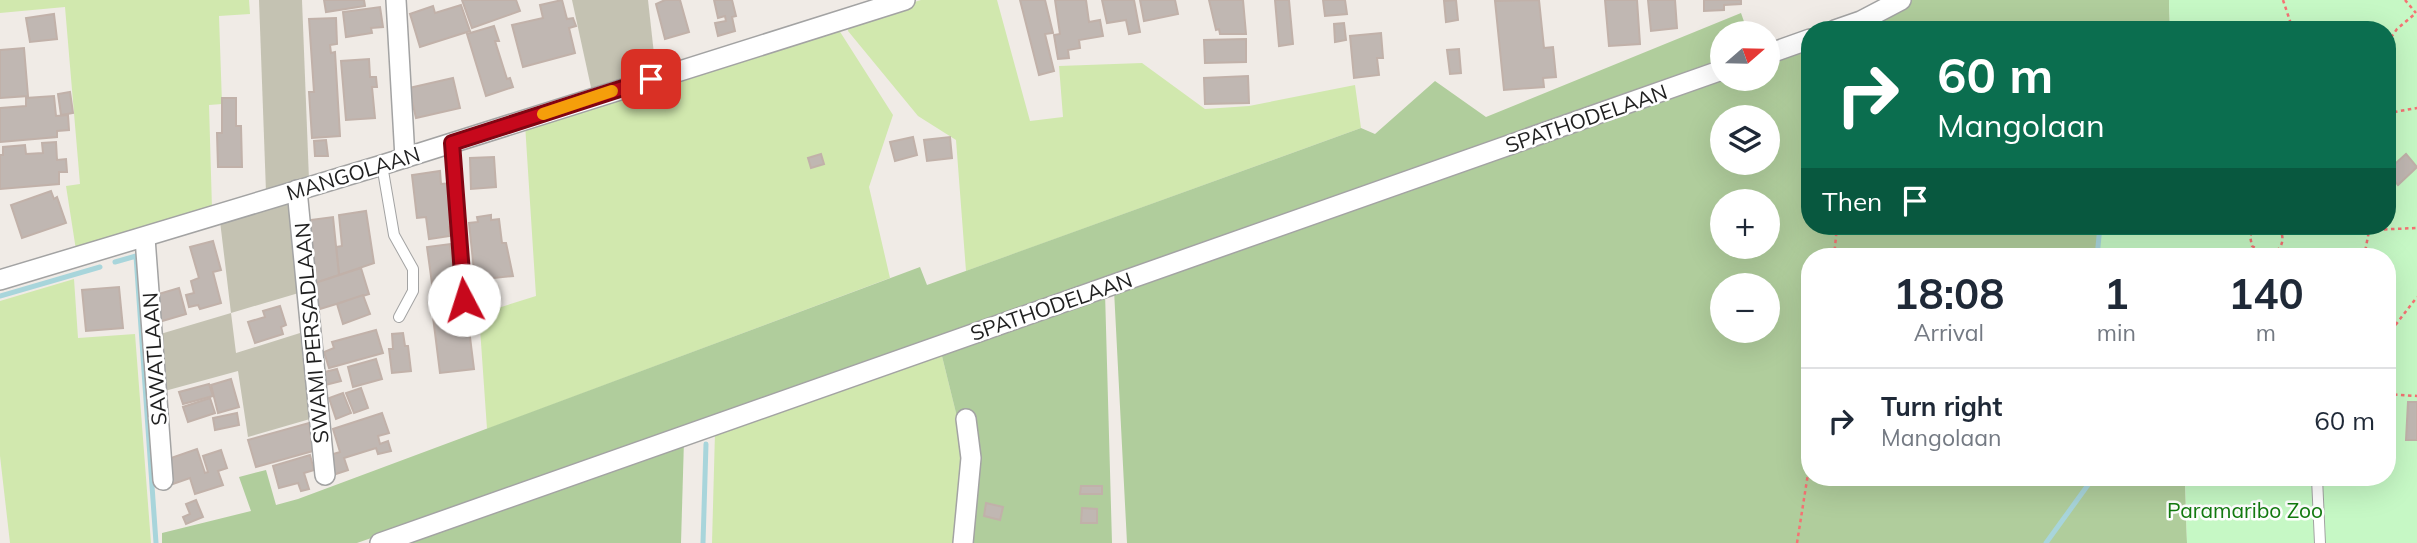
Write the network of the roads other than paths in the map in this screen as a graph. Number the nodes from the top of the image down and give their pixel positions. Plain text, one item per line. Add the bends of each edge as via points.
1 (396, 0) edge
2 (905, 0) edge
3 (1901, 0) edge
4 (1861, 21) edge
5 (1801, 42) edge
6 (1780, 50) edge
7 (1710, 74) edge
8 (452, 143) junction
9 (405, 158) junction
10 (382, 165) junction
11 (298, 190) junction
12 (145, 238) junction
13 (0, 280) edge
14 (464, 300) dead end
15 (399, 317) dead end
16 (966, 419) dead end
17 (325, 475) dead end
18 (163, 480) dead end
19 (2317, 486) edge
20 (380, 543) edge
21 (963, 543) edge
22 (2320, 543) edge

1 - 9 street
2 - 8 street, MANGOLAAN
3 - 4 street
5 - 6 street
7 - 20 street, SPATHODELAAN
8 - 9 street, MANGOLAAN
8 - 14 lane
9 - 10 street, MANGOLAAN
10 - 11 street, MANGOLAAN
10 - 15 lane via 394,235 413,269 413,291
11 - 12 street, MANGOLAAN
11 - 17 street, SWAMI PERSADLAAN
12 - 13 street, MANGOLAAN
12 - 18 street, SAWATLAAN
16 - 21 street via 971,458
19 - 22 lane

